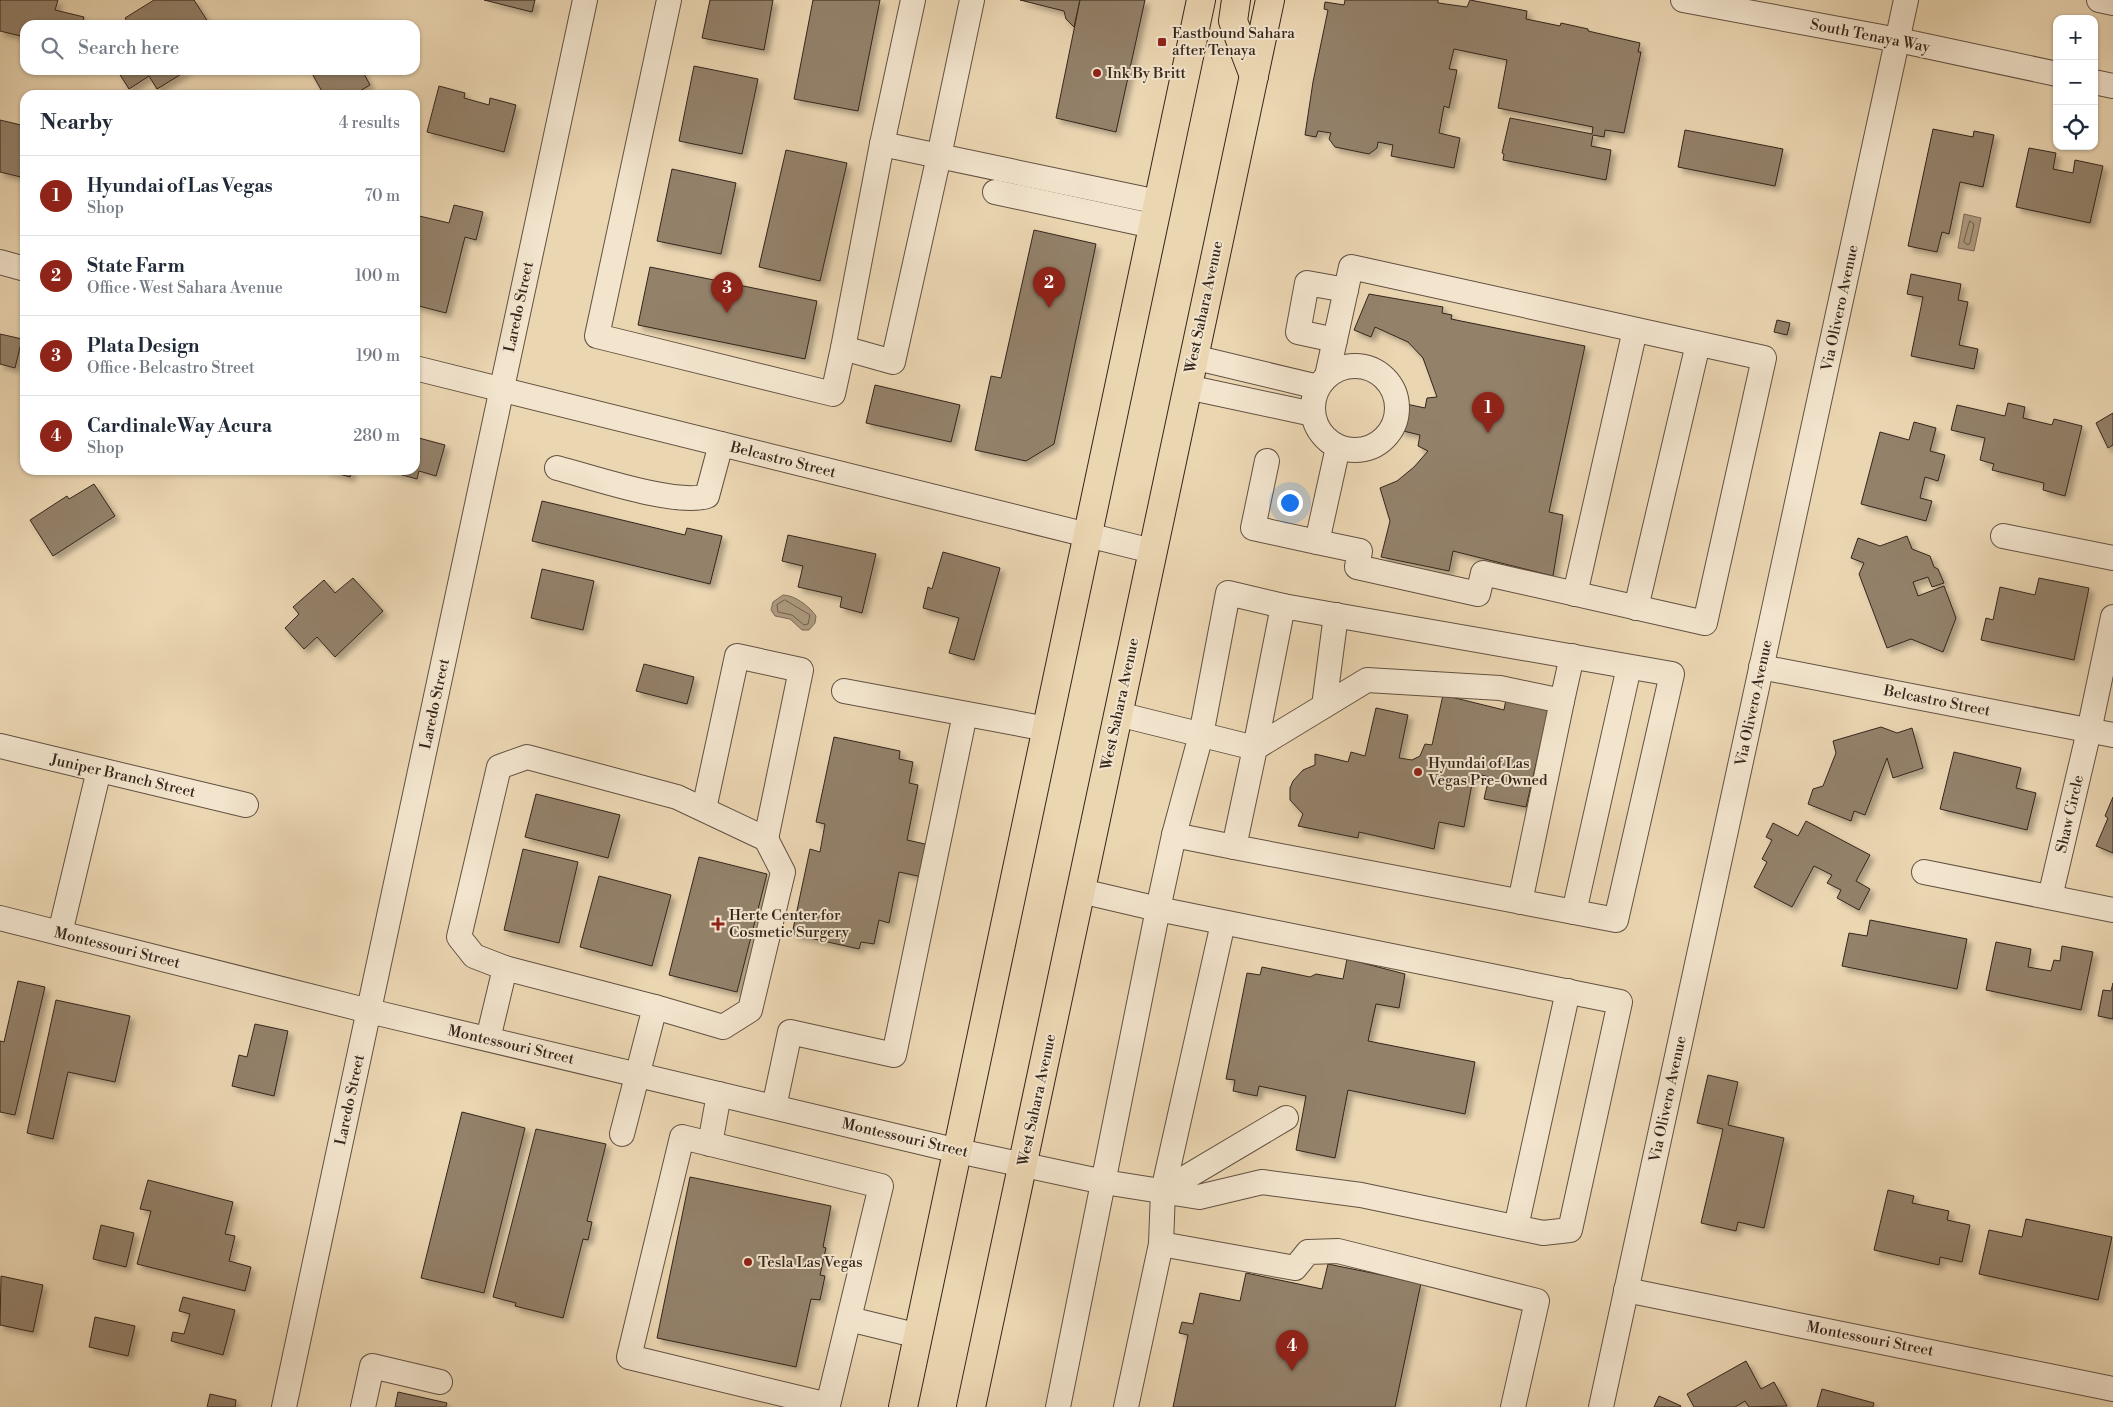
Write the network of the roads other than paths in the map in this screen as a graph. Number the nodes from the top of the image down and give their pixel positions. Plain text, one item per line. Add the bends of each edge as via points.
1 (585, 0) edge
2 (668, 0) edge
3 (913, 0) edge
4 (972, 0) edge
5 (1201, 0) edge
6 (1236, 0) edge
7 (1270, 0) edge
8 (1682, 0) edge
9 (1906, 0) edge
10 (2100, 0) edge
11 (2113, 2) edge
12 (1898, 40) junction
13 (2053, 73) edge
14 (1254, 76) junction
15 (2098, 83) edge
16 (2113, 86) edge
17 (882, 144) junction
18 (939, 156) junction
19 (995, 192) dead end
20 (1156, 214) junction
21 (0, 262) edge
22 (20, 267) edge
23 (1346, 290) junction
24 (1635, 330) junction
25 (1335, 340) junction
26 (1698, 344) junction
27 (843, 348) junction
28 (1193, 357) junction
29 (420, 369) edge
30 (1322, 382) junction
31 (1187, 387) junction
32 (502, 390) junction
33 (1313, 414) junction
34 (720, 444) junction
35 (1338, 447) junction
36 (1267, 461) dead end
37 (557, 468) dead end
38 (1088, 536) junction
39 (2003, 536) dead end
40 (1317, 542) junction
41 (1152, 551) junction
42 (2113, 558) edge
43 (1575, 594) junction
44 (1283, 606) junction
45 (1636, 608) junction
46 (1336, 615) junction
47 (2113, 617) edge
48 (1572, 656) junction
49 (1629, 667) junction
50 (1762, 667) junction
51 (844, 691) dead end
52 (1562, 701) junction
53 (1324, 706) junction
54 (965, 714) junction
55 (1118, 714) junction
56 (1047, 729) junction
57 (2089, 731) junction
58 (1201, 735) junction
59 (2113, 736) edge
60 (0, 746) edge
61 (1255, 748) junction
62 (100, 770) junction
63 (246, 805) dead end
64 (704, 809) junction
65 (1174, 835) junction
66 (766, 839) junction
67 (1234, 847) junction
68 (1924, 872) dead end
69 (1081, 892) junction
70 (2050, 897) junction
71 (1520, 902) junction
72 (1158, 909) junction
73 (2113, 910) edge
74 (1574, 912) junction
75 (0, 918) edge
76 (1223, 923) junction
77 (60, 933) junction
78 (505, 968) junction
79 (1568, 991) junction
80 (655, 1007) junction
81 (369, 1011) junction
82 (488, 1040) junction
83 (636, 1075) junction
84 (719, 1094) junction
85 (774, 1108) junction
86 (1286, 1118) dead end
87 (622, 1134) dead end
88 (710, 1144) junction
89 (958, 1151) junction
90 (1023, 1165) junction
91 (1104, 1182) junction
92 (1163, 1191) junction
93 (1516, 1227) junction
94 (1161, 1244) junction
95 (1626, 1290) junction
96 (849, 1320) junction
97 (919, 1336) junction
98 (440, 1382) dead end
99 (2113, 1389) edge
100 (284, 1407) edge
101 (362, 1407) edge
102 (903, 1407) edge
103 (971, 1407) edge
104 (1058, 1407) edge
105 (1126, 1407) edge
106 (1513, 1407) edge
107 (1601, 1407) edge

1 - 32 street, Laredo Street
2 - 27 street via 597,336 833,394
3 - 17 street
4 - 18 street
5 - 20 main road
6 - 14 main road via 1232,21
7 - 14 main road, West Sahara Avenue
8 - 12 street, South Tenaya Way
9 - 12 street, Via Olivero Avenue
10 - 11 street
12 - 13 street, South Tenaya Way
12 - 50 street, Via Olivero Avenue
14 - 28 main road, West Sahara Avenue
15 - 16 street
17 - 18 street
17 - 27 street
18 - 20 street via 1001,169
18 - 27 street via 893,362
19 - 20 street
20 - 38 main road
21 - 22 street
23 - 24 street via 1351,267
23 - 25 street
23 - 25 street via 1307,283 1298,332
24 - 26 street
24 - 43 street
25 - 30 street
26 - 45 street
26 - 45 street via 1764,358 1706,623
28 - 30 street
28 - 31 main road, West Sahara Avenue
29 - 32 street, Belcastro Street
30 - 33 street via 1313,400
30 - 35 street via 1339,369 1352,365 1372,370 1389,382 1395,395 1398,408 1395,422 1378,444 1358,450
31 - 33 street
31 - 41 main road, West Sahara Avenue
32 - 34 street, Belcastro Street
32 - 81 street, Laredo Street
33 - 35 street via 1317,428
34 - 37 street via 707,496 696,499 666,496
34 - 38 street, Belcastro Street
35 - 40 street
36 - 40 street via 1252,528
38 - 41 street, Belcastro Street
38 - 56 main road
39 - 42 street
40 - 43 street via 1360,551 1357,567 1478,594 1482,574
41 - 55 main road, West Sahara Avenue
43 - 45 street
44 - 46 street
44 - 58 street via 1228,593
44 - 61 street
46 - 48 street
46 - 53 street
47 - 57 street, Shaw Circle
48 - 49 street
48 - 52 street
49 - 74 street
49 - 74 street via 1672,674 1616,920
50 - 57 street, Belcastro Street
50 - 95 street, Via Olivero Avenue
51 - 54 street
52 - 53 street via 1500,688 1367,680
52 - 71 street
53 - 61 street
54 - 56 street
54 - 85 street via 894,1055 790,1032
55 - 58 street
55 - 69 main road, West Sahara Avenue
56 - 89 main road
57 - 59 street, Belcastro Street
57 - 70 street, Shaw Circle
58 - 61 street
58 - 65 street
60 - 62 street, Juniper Branch Street
61 - 67 street
62 - 63 street, Juniper Branch Street
62 - 77 street
64 - 66 street
64 - 66 street via 737,656 802,670
64 - 78 street via 677,797 527,757 499,766 459,937 474,956
65 - 67 street
65 - 72 street
66 - 80 street via 783,872 750,1010 723,1027
67 - 71 street
68 - 70 street
69 - 72 street
69 - 90 main road, West Sahara Avenue
70 - 73 street
71 - 74 street
72 - 76 street
72 - 91 street
75 - 77 street, Montessouri Street
76 - 79 street
76 - 92 street
77 - 81 street, Montessouri Street
78 - 80 street
78 - 82 street
79 - 93 street
79 - 93 street, Montessouri Street via 1620,1002 1570,1230 1543,1233
80 - 83 street
81 - 82 street, Montessouri Street
81 - 100 street, Laredo Street
82 - 83 street, Montessouri Street
83 - 84 street, Montessouri Street
83 - 87 street
84 - 85 street, Montessouri Street
84 - 88 street
85 - 89 street, Montessouri Street
86 - 92 street
88 - 96 street via 881,1186
88 - 96 street via 682,1138 629,1357 828,1405
89 - 90 street, Montessouri Street
89 - 97 main road
90 - 91 street, Montessouri Street
90 - 103 main road, West Sahara Avenue
91 - 92 street, Montessouri Street
91 - 104 street
92 - 93 street, Montessouri Street via 1199,1197 1262,1182 1361,1195
92 - 94 street
94 - 105 street
94 - 106 street via 1295,1268 1308,1252 1338,1251 1537,1301
95 - 99 street, Montessouri Street
95 - 107 street, Via Olivero Avenue
96 - 97 street
97 - 102 main road
98 - 101 street via 372,1366

